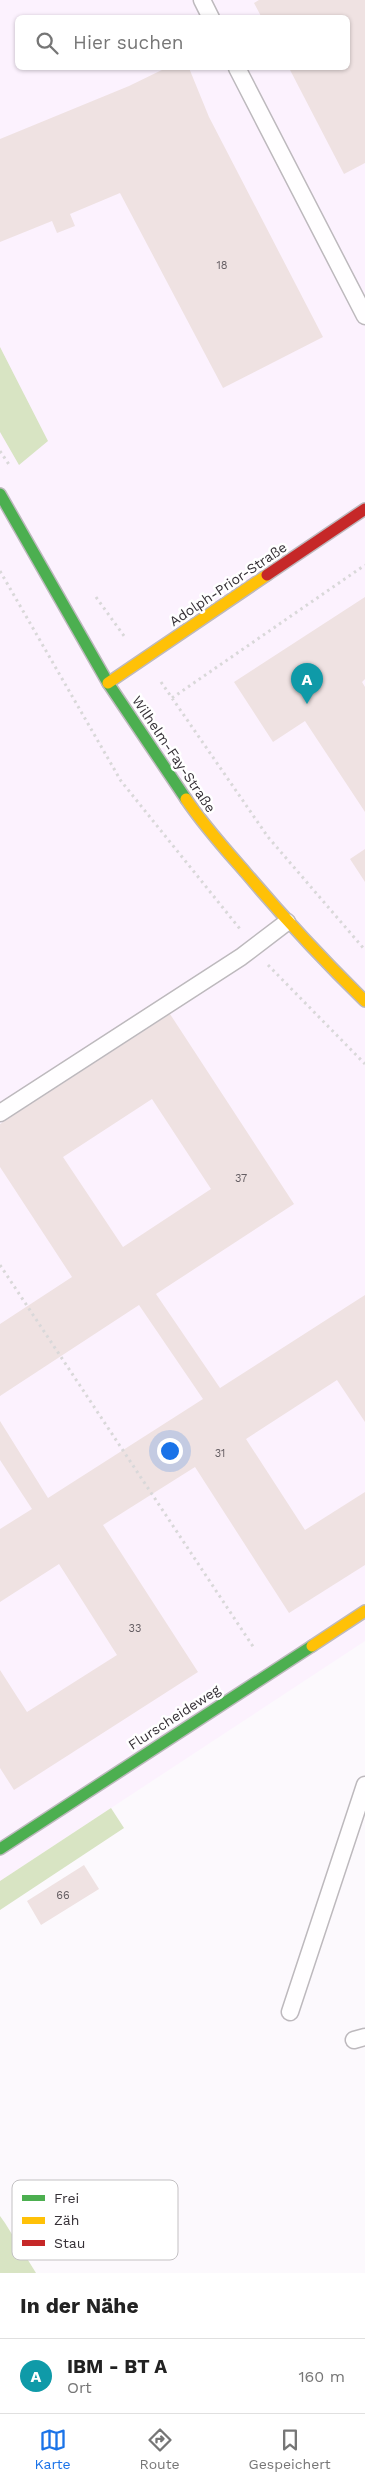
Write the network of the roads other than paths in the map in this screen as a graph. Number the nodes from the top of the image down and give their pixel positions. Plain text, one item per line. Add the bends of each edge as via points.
1 (202, 0) edge
2 (210, 15) edge
3 (238, 70) edge
4 (365, 316) edge
5 (0, 494) edge
6 (365, 509) edge
7 (108, 683) junction
8 (287, 922) junction
9 (365, 1001) edge
10 (0, 1113) edge
11 (365, 1611) edge
12 (365, 1785) edge
13 (0, 1849) edge
14 (290, 2012) dead end

1 - 2 lane
3 - 4 lane
5 - 7 street, Wilhelm-Fay-Straße
6 - 7 street, Adolph-Prior-Straße
7 - 8 street, Wilhelm-Fay-Straße via 200,820
8 - 9 street, Wilhelm-Fay-Straße
8 - 10 lane via 241,957
11 - 13 street, Flurscheideweg
12 - 14 lane

